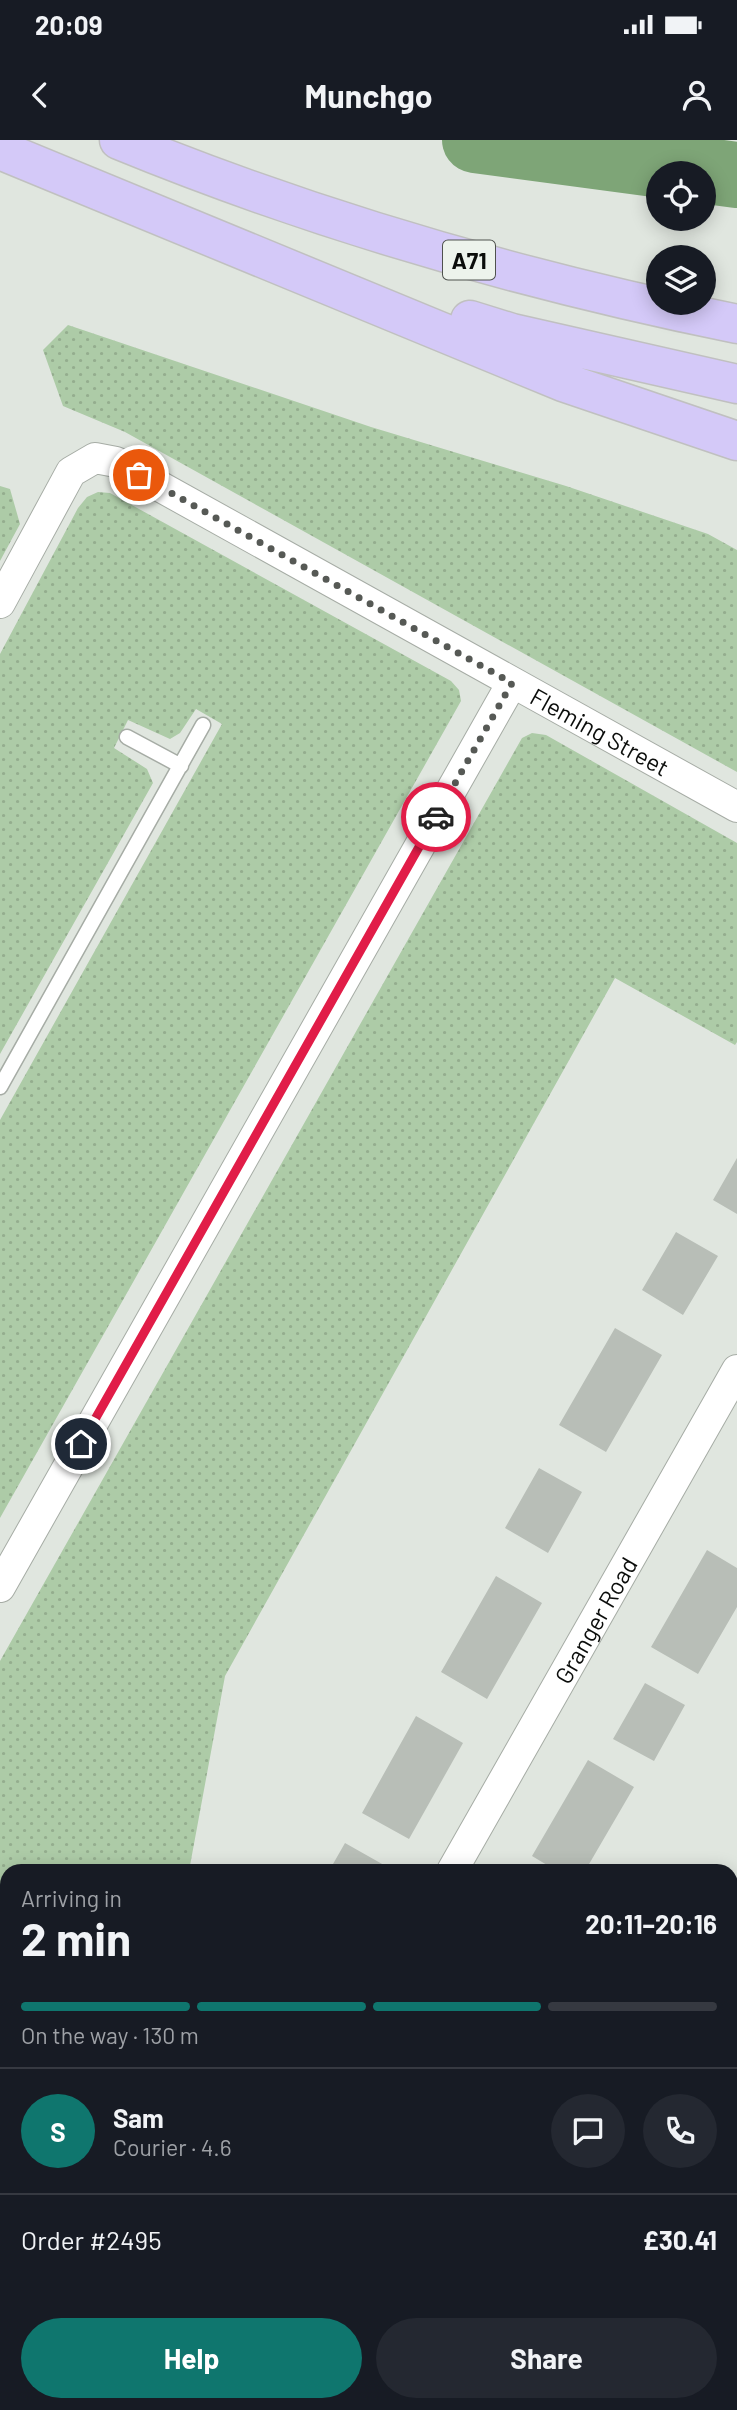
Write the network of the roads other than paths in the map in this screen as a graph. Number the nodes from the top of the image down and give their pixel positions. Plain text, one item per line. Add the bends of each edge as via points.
1 (119, 140) edge
2 (0, 150) edge
3 (209, 236) junction
4 (608, 298) junction
5 (737, 311) edge
6 (737, 324) edge
7 (737, 384) edge
8 (737, 441) edge
9 (0, 604) edge
10 (512, 683) junction
11 (204, 725) dead end
12 (127, 737) dead end
13 (181, 766) junction
14 (737, 807) edge
15 (0, 1087) edge
16 (737, 1370) edge
17 (0, 1587) edge
18 (456, 1864) edge

1 - 4 main road, A71 via 207,176 401,241
2 - 3 main road, A71
3 - 7 main road, A71 via 512,333
3 - 8 main road via 564,382
4 - 5 main road
4 - 6 main road, A71
9 - 10 street, Fleming Street via 71,472 96,458 116,462
10 - 14 street, Fleming Street
10 - 17 street
11 - 13 lane
12 - 13 lane
13 - 15 lane
16 - 18 street, Granger Road

